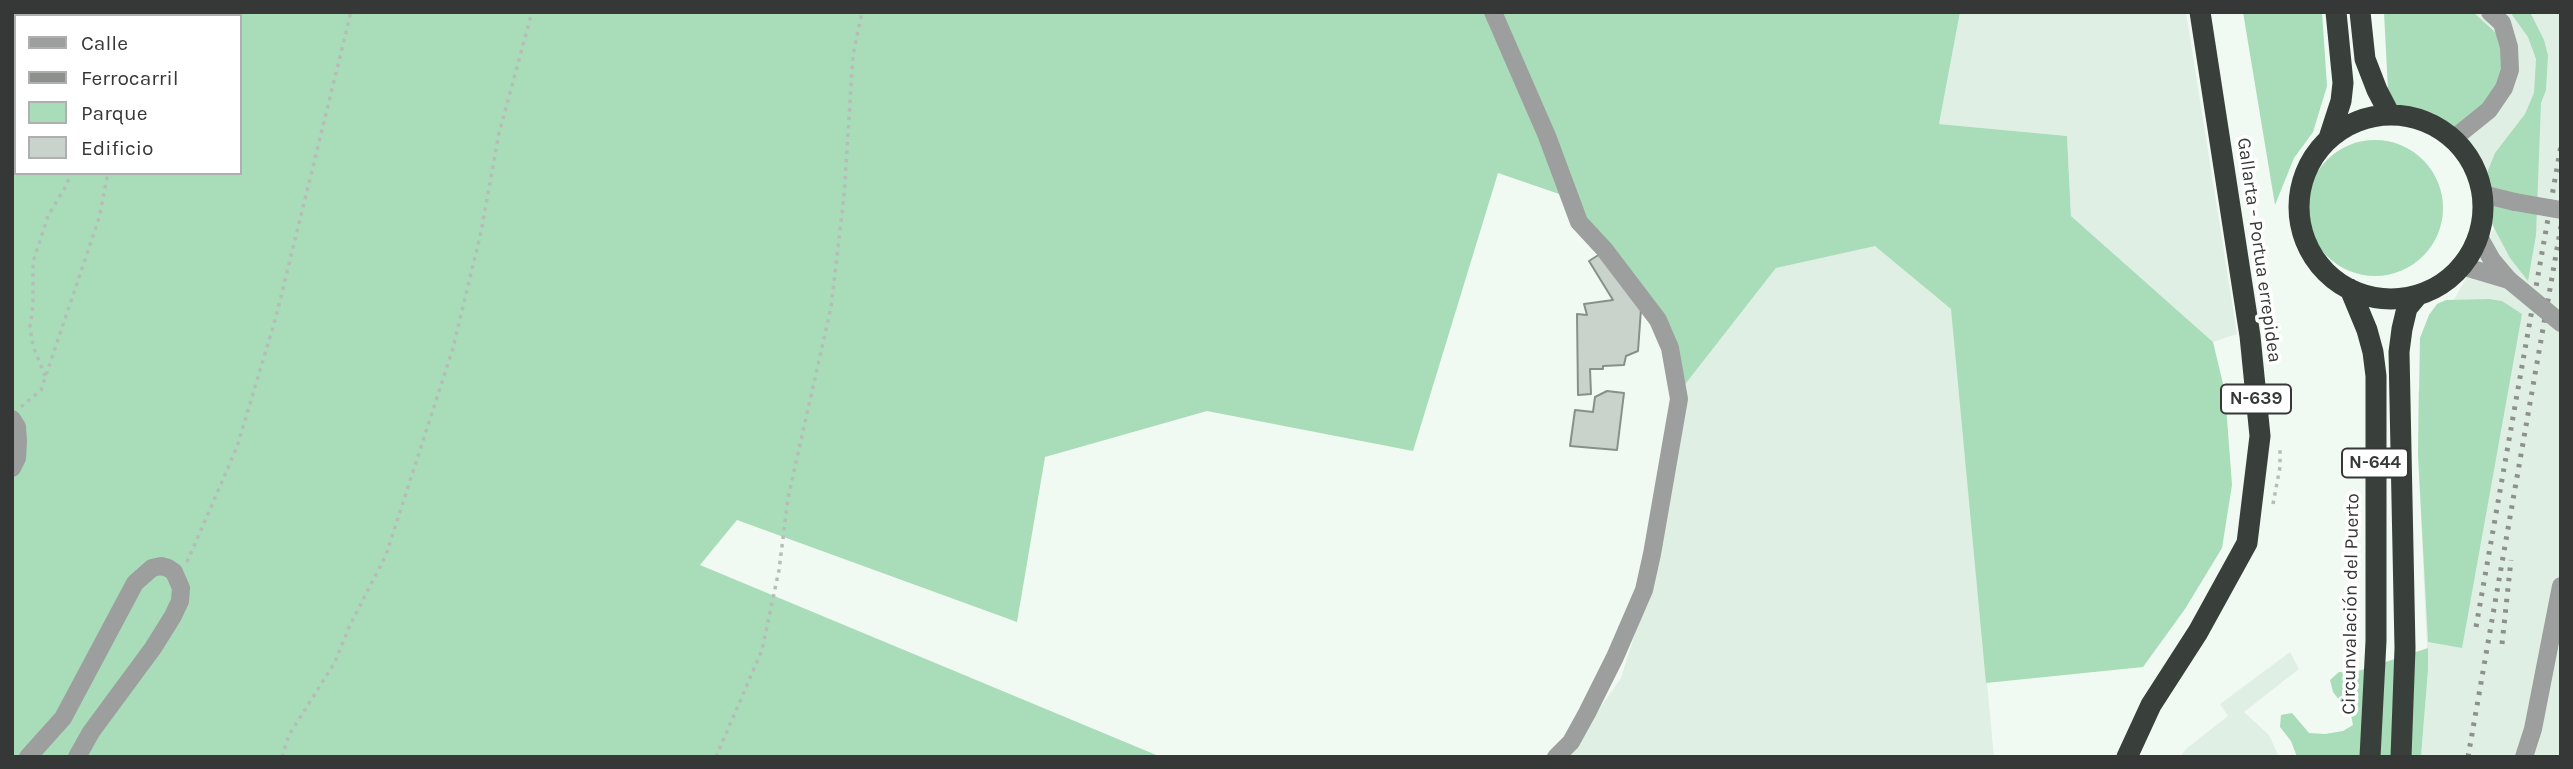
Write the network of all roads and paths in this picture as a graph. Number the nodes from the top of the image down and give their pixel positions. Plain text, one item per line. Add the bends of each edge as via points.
1 (351, 12) edge
2 (532, 12) edge
3 (862, 12) edge
4 (1493, 12) edge
5 (2200, 12) edge
6 (2336, 12) edge
7 (2360, 12) edge
8 (2490, 12) edge
9 (2390, 115) junction
10 (2329, 138) junction
11 (2453, 139) junction
12 (68, 175) edge
13 (108, 175) edge
14 (2482, 194) junction
15 (2561, 211) edge
16 (2479, 237) junction
17 (2462, 266) junction
18 (2509, 281) junction
19 (2350, 289) junction
20 (2417, 296) junction
21 (2561, 323) edge
22 (46, 379) junction
23 (12, 417) edge
24 (12, 468) edge
25 (179, 580) junction
26 (2561, 586) edge
27 (2533, 729) junction
28 (28, 757) edge
29 (77, 757) edge
30 (282, 757) edge
31 (716, 757) edge
32 (1556, 757) edge
33 (2127, 757) edge
34 (2370, 757) edge
35 (2401, 757) edge
36 (2524, 757) edge
37 (2532, 757) edge

1 - 25 path via 276,317 237,447
2 - 30 path via 499,133 453,348 386,555 335,662 289,736
3 - 31 path via 853,55 831,307 788,498 762,650
4 - 32 street via 1579,222 1658,320 1671,348 1679,399 1644,590 1587,713 1571,742
5 - 33 highway, Gallarta - Portua errepidea / N-639 via 2250,336 2260,436 2247,543 2151,705
6 - 10 highway, Circunvalación del Puerto via 2343,83
7 - 9 highway via 2365,59
8 - 11 street via 2502,23 2510,70 2489,110
9 - 10 highway, Circunvalación del Puerto via 2361,120
9 - 11 highway, Circunvalación del Puerto via 2420,119
10 - 19 highway, Circunvalación del Puerto via 2312,162 2299,209 2302,229 2319,264
11 - 14 highway, Circunvalación del Puerto via 2471,162
12 - 22 path via 33,262 30,327
13 - 22 path via 99,218
14 - 15 street, bridge
14 - 16 highway, Circunvalación del Puerto
16 - 17 highway, Circunvalación del Puerto
16 - 18 street
17 - 18 street
17 - 20 highway, Circunvalación del Puerto via 2442,284
18 - 21 street, bridge
19 - 20 highway, Circunvalación del Puerto via 2371,297
19 - 34 highway, Circunvalación del Puerto / N-644 via 2367,330 2376,376 2376,641
20 - 35 highway, N-644 via 2407,309 2399,352 2405,648
22 - 23 path via 41,390
23 - 24 street via 19,441
25 - 28 street via 161,566 135,583 63,718
25 - 29 street via 180,601 173,616
26 - 27 street
27 - 36 street
27 - 37 street

